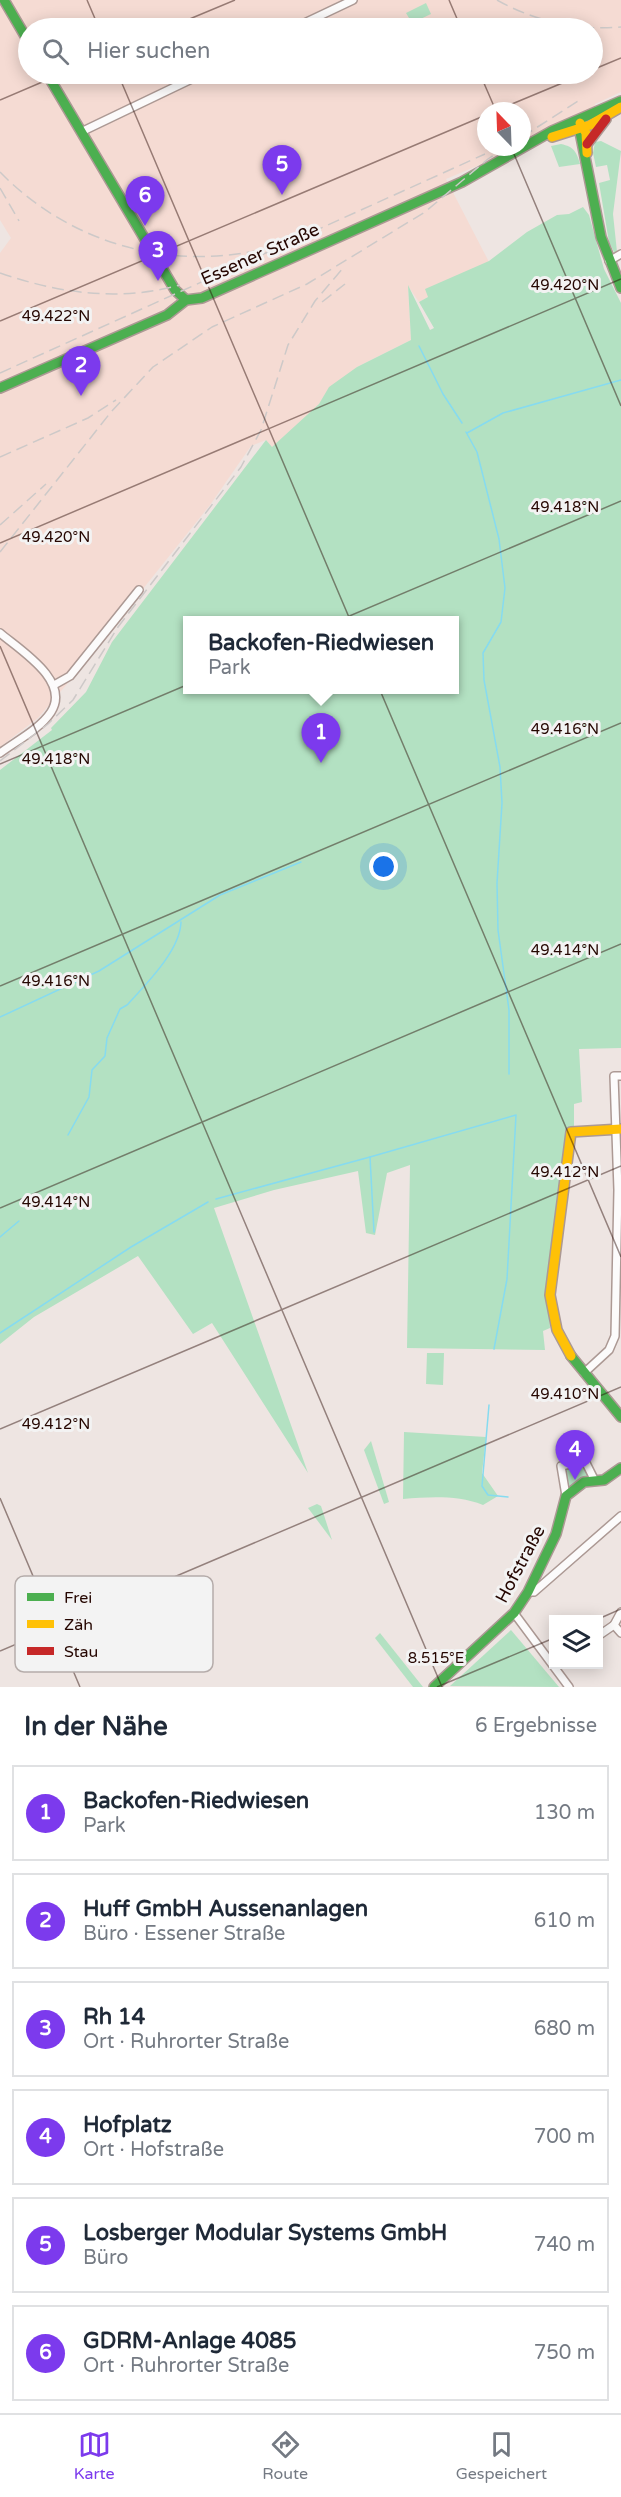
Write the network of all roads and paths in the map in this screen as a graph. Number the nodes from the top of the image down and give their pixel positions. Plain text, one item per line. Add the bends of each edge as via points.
1 (4, 0) edge
2 (353, 0) edge
3 (315, 18) edge
4 (18, 24) edge
5 (53, 84) edge
6 (181, 84) edge
7 (621, 101) edge
8 (621, 106) edge
9 (610, 114) junction
10 (580, 126) junction
11 (81, 132) junction
12 (554, 137) junction
13 (533, 142) junction
14 (584, 144) junction
15 (621, 254) edge
16 (609, 261) junction
17 (621, 288) edge
18 (186, 300) junction
19 (0, 388) edge
20 (139, 590) dead end
21 (0, 633) edge
22 (54, 685) junction
23 (0, 753) edge
24 (618, 1076) edge
25 (619, 1129) edge
26 (618, 1295) edge
27 (584, 1372) junction
28 (621, 1417) edge
29 (621, 1468) edge
30 (594, 1479) junction
31 (566, 1496) junction
32 (621, 1516) edge
33 (528, 1592) junction
34 (621, 1612) edge
35 (514, 1613) junction
36 (614, 1625) junction
37 (603, 1633) edge
38 (621, 1633) edge
39 (549, 1657) edge
40 (558, 1669) edge
41 (434, 1687) edge
42 (569, 1687) edge

1 - 4 street
2 - 3 street
5 - 11 street
6 - 11 street
7 - 10 street
8 - 9 street
9 - 10 street
9 - 14 street
10 - 12 street, Essener Straße
10 - 13 street, Essener Straße
10 - 14 street
11 - 18 street via 175,290
12 - 13 street, Essener Straße
12 - 14 street
13 - 18 street, Essener Straße via 462,182 202,298
14 - 16 street
15 - 16 street
16 - 17 street
18 - 19 street, Essener Straße via 167,315
20 - 22 street via 70,676
21 - 22 street
22 - 23 street via 51,712
24 - 25 street
25 - 26 street
25 - 27 street via 571,1131 550,1311 560,1342
26 - 27 street via 613,1343
27 - 28 street
29 - 30 street via 604,1480
30 - 31 street
30 - 31 street, Hofstraße via 585,1461 561,1466
31 - 33 street, Hofstraße via 556,1534
32 - 33 street via 534,1592
33 - 35 street, Hofstraße
34 - 36 street
35 - 39 street
35 - 41 street, Hofstraße
36 - 37 street
36 - 38 street
40 - 42 street

